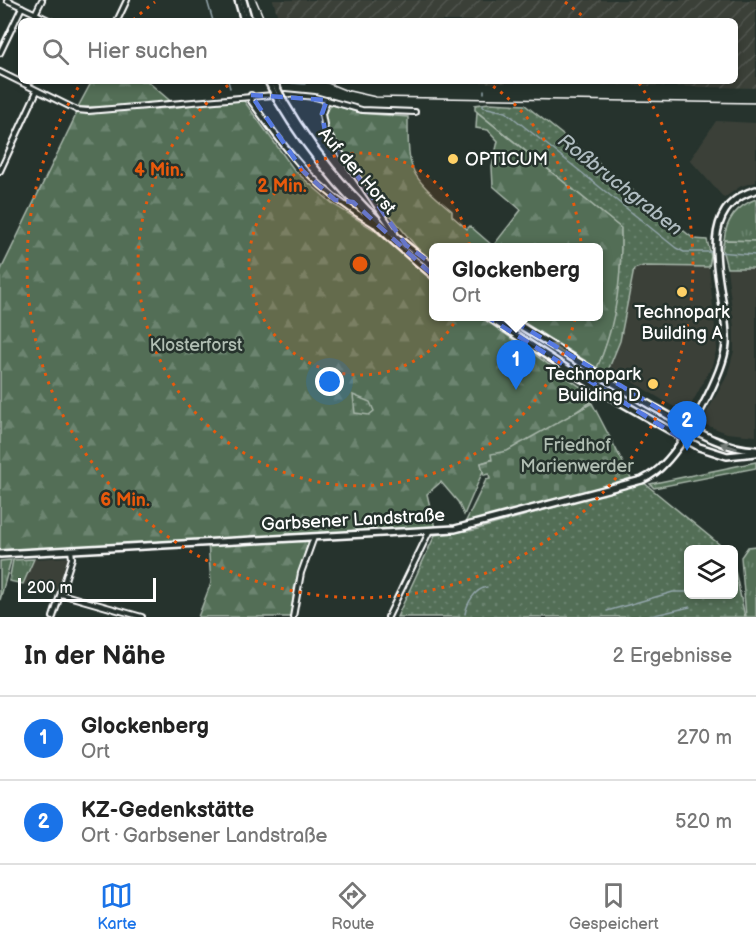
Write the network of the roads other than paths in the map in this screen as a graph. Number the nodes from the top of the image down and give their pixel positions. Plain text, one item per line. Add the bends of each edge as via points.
1 (7, 0) edge
2 (42, 0) edge
3 (127, 0) edge
4 (238, 0) edge
5 (243, 0) edge
6 (22, 7) junction
7 (35, 14) junction
8 (44, 18) edge
9 (118, 18) edge
10 (243, 18) edge
11 (248, 18) edge
12 (0, 52) edge
13 (0, 72) edge
14 (18, 81) edge
15 (23, 84) edge
16 (271, 84) edge
17 (273, 84) edge
18 (274, 88) junction
19 (37, 91) junction
20 (251, 95) junction
21 (281, 100) junction
22 (327, 100) junction
23 (415, 112) dead end
24 (0, 171) edge
25 (756, 190) edge
26 (349, 198) junction
27 (335, 200) junction
28 (378, 227) junction
29 (406, 245) junction
30 (429, 263) edge
31 (429, 272) edge
32 (495, 321) edge
33 (513, 321) edge
34 (689, 427) junction
35 (682, 439) junction
36 (756, 452) edge
37 (430, 531) junction
38 (314, 537) junction
39 (71, 550) junction
40 (0, 554) edge
41 (61, 594) junction
42 (53, 617) edge
43 (142, 617) edge
44 (293, 617) edge
45 (388, 617) edge

1 - 6 street
2 - 7 street
3 - 9 street
4 - 10 street
5 - 11 street
6 - 7 street
6 - 12 street
7 - 8 street
13 - 14 street
15 - 19 street
16 - 18 street, Auf der Horst
17 - 18 street, Auf der Horst
18 - 21 street, Auf der Horst, bridge
19 - 20 street via 77,110
19 - 24 street
20 - 22 street via 285,94
20 - 27 street, Auf der Horst via 251,101 293,159
21 - 26 street, Auf der Horst via 316,160
21 - 29 street, Auf der Horst via 330,170
22 - 23 street via 362,110
22 - 29 street, Auf der Horst via 322,114 325,130 380,214
25 - 34 street, Garbsener Landstraße via 738,198 724,213 717,230 725,350 718,375
26 - 27 street, Auf der Horst via 346,203
26 - 28 street, Auf der Horst
27 - 28 street, Auf der Horst
28 - 31 street, Auf der Horst
29 - 30 street, Auf der Horst
32 - 35 street
34 -> 33 street via 606,381
34 - 35 street, Garbsener Landstraße
36 -> 34 street via 728,446
35 - 36 street via 719,455 736,457
35 - 37 street, Garbsener Landstraße via 663,465 637,482 470,527
37 - 38 street, Garbsener Landstraße
37 - 45 street
38 - 39 street, Garbsener Landstraße
38 - 44 street via 301,573
39 - 40 street, Garbsener Landstraße
39 - 41 street
41 - 42 street
41 - 43 street

